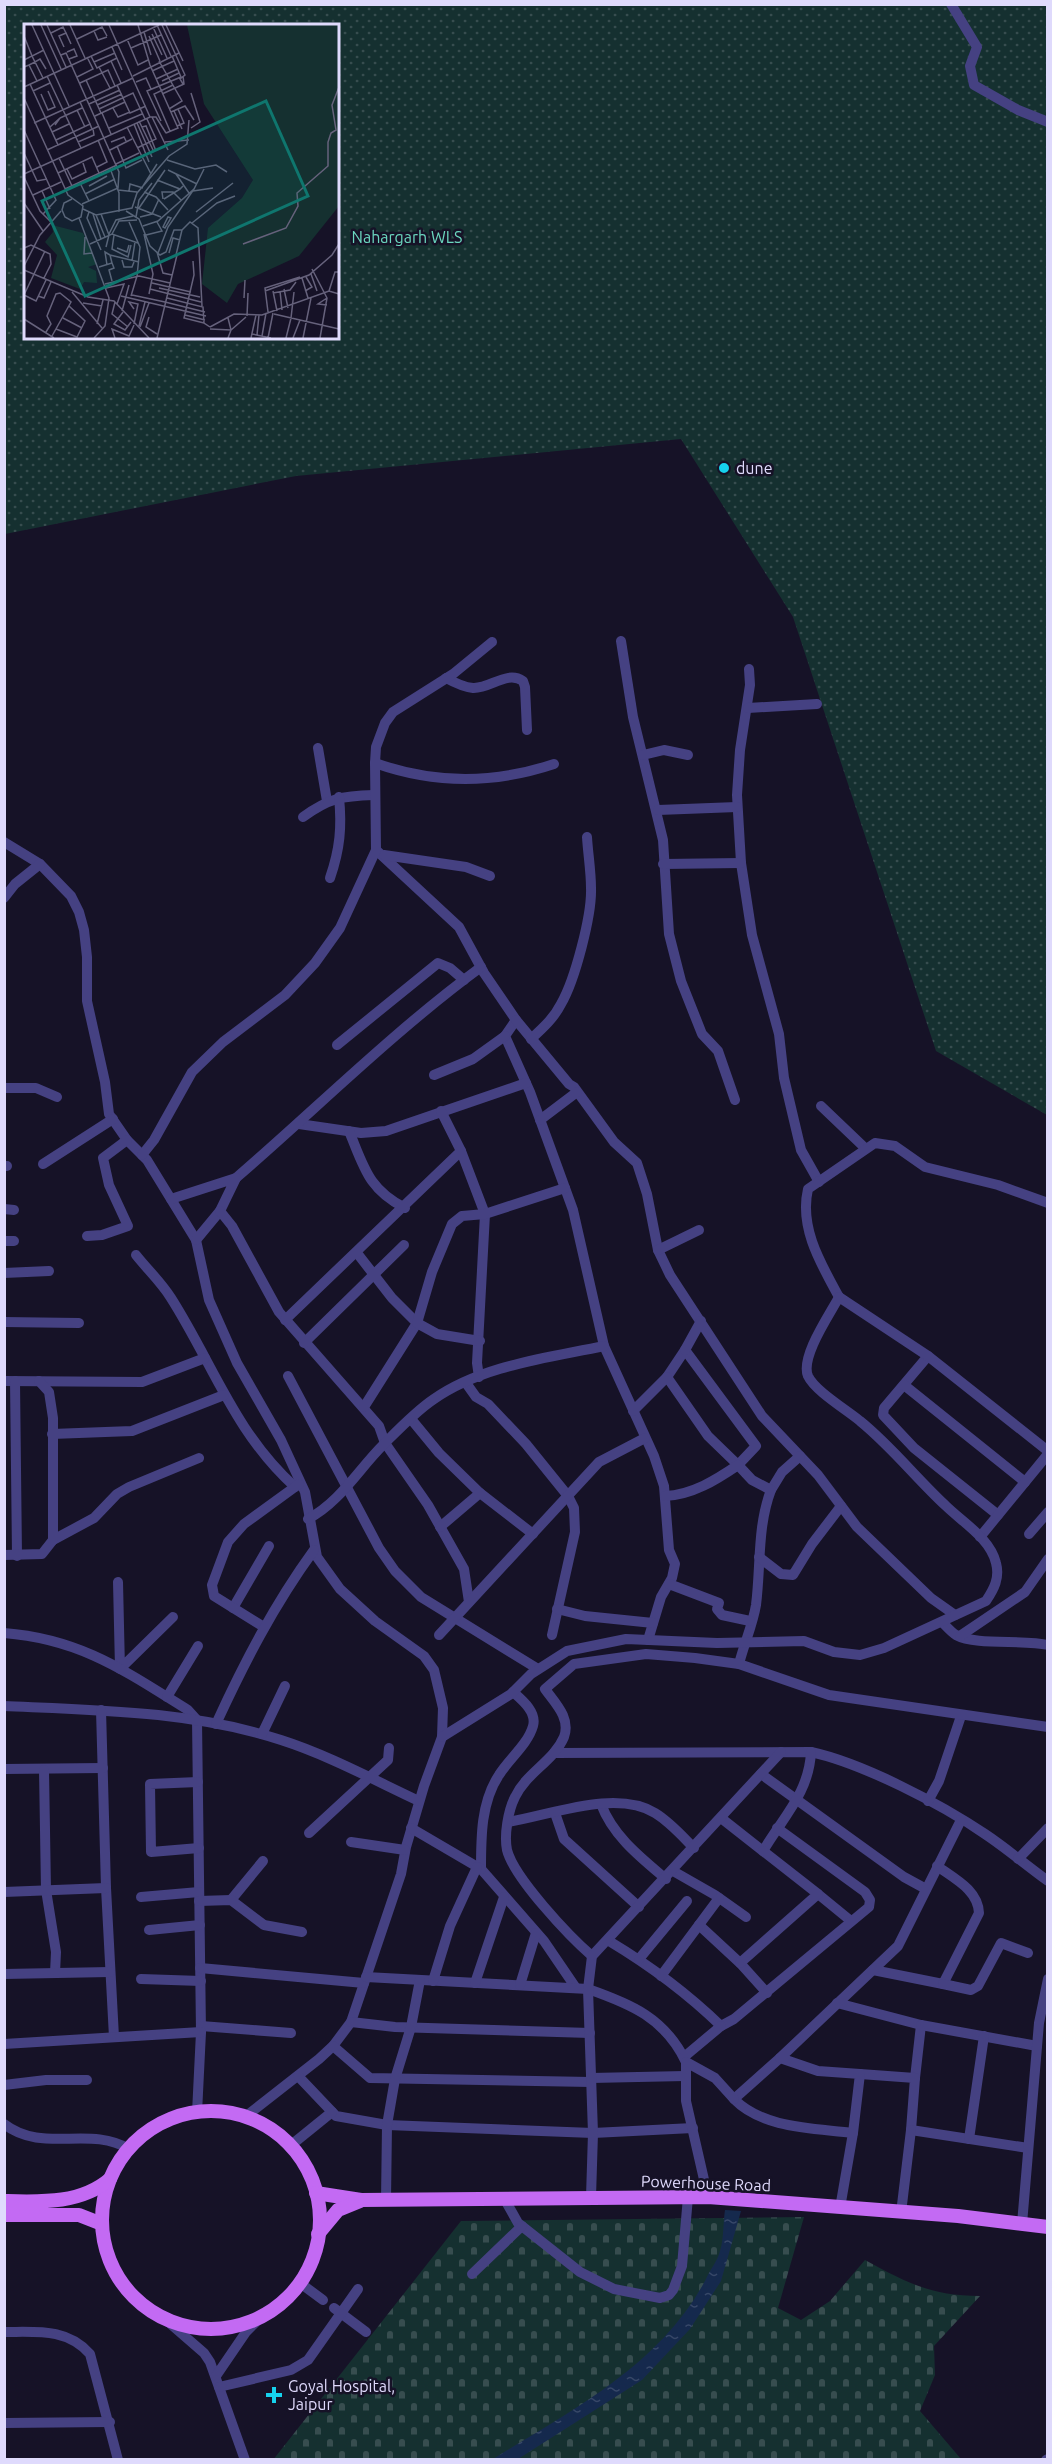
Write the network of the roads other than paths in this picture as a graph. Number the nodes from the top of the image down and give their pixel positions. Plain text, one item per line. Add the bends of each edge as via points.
1 (951, 4) edge
2 (1047, 122) edge
3 (621, 641) dead end
4 (492, 642) dead end
5 (749, 669) dead end
6 (446, 678) junction
7 (817, 704) dead end
8 (748, 708) junction
9 (526, 730) dead end
10 (318, 748) dead end
11 (643, 755) junction
12 (688, 755) dead end
13 (375, 764) junction
14 (554, 764) dead end
15 (374, 795) junction
16 (339, 796) junction
17 (327, 801) junction
18 (737, 807) junction
19 (658, 810) junction
20 (303, 817) dead end
21 (587, 837) dead end
22 (4, 842) edge
23 (380, 853) junction
24 (741, 862) junction
25 (40, 864) junction
26 (663, 864) junction
27 (490, 876) dead end
28 (330, 878) dead end
29 (4, 898) edge
30 (481, 967) junction
31 (464, 980) junction
32 (516, 1020) junction
33 (505, 1036) junction
34 (531, 1039) junction
35 (337, 1045) dead end
36 (434, 1074) dead end
37 (526, 1083) junction
38 (4, 1088) edge
39 (577, 1092) junction
40 (57, 1097) dead end
41 (735, 1100) dead end
42 (821, 1106) dead end
43 (441, 1111) junction
44 (113, 1119) junction
45 (540, 1120) junction
46 (299, 1124) junction
47 (349, 1131) junction
48 (127, 1140) junction
49 (865, 1148) junction
50 (461, 1151) junction
51 (142, 1155) junction
52 (43, 1164) dead end
53 (236, 1179) junction
54 (819, 1182) junction
55 (565, 1188) junction
56 (171, 1199) junction
57 (1047, 1203) edge
58 (405, 1208) junction
59 (220, 1211) junction
60 (485, 1214) junction
61 (699, 1230) dead end
62 (87, 1236) dead end
63 (196, 1240) junction
64 (404, 1245) dead end
65 (658, 1250) junction
66 (357, 1252) junction
67 (136, 1255) dead end
68 (49, 1271) dead end
69 (4, 1273) edge
70 (372, 1274) junction
71 (839, 1297) junction
72 (285, 1320) junction
73 (700, 1321) junction
74 (4, 1322) edge
75 (79, 1323) dead end
76 (417, 1323) junction
77 (480, 1341) junction
78 (304, 1343) junction
79 (604, 1346) junction
80 (685, 1350) junction
81 (928, 1356) junction
82 (205, 1358) junction
83 (288, 1376) dead end
84 (479, 1377) junction
85 (667, 1377) junction
86 (10, 1381) edge
87 (39, 1381) junction
88 (466, 1383) junction
89 (904, 1385) junction
90 (224, 1395) junction
91 (364, 1407) junction
92 (633, 1411) junction
93 (411, 1419) junction
94 (52, 1434) junction
95 (645, 1438) junction
96 (385, 1443) junction
97 (1047, 1452) edge
98 (800, 1456) junction
99 (200, 1458) dead end
100 (928, 1459) junction
101 (738, 1465) junction
102 (916, 1473) junction
103 (1025, 1482) junction
104 (298, 1485) junction
105 (344, 1490) junction
106 (771, 1490) junction
107 (480, 1493) junction
108 (568, 1496) junction
109 (665, 1496) junction
110 (841, 1506) junction
111 (1047, 1512) edge
112 (998, 1515) junction
113 (308, 1519) junction
114 (440, 1527) junction
115 (533, 1534) junction
116 (1029, 1534) dead end
117 (980, 1537) junction
118 (52, 1540) junction
119 (269, 1546) dead end
120 (314, 1550) junction
121 (4, 1555) edge
122 (17, 1556) junction
123 (759, 1557) junction
124 (1047, 1559) edge
125 (118, 1582) dead end
126 (669, 1584) junction
127 (469, 1602) junction
128 (233, 1608) junction
129 (557, 1609) junction
130 (955, 1615) junction
131 (173, 1617) dead end
132 (456, 1618) junction
133 (750, 1621) junction
134 (653, 1623) junction
135 (264, 1627) junction
136 (951, 1630) junction
137 (4, 1633) edge
138 (439, 1635) dead end
139 (552, 1635) dead end
140 (645, 1640) junction
141 (744, 1642) junction
142 (1047, 1645) edge
143 (198, 1646) dead end
144 (645, 1654) junction
145 (739, 1664) junction
146 (120, 1669) junction
147 (535, 1672) junction
148 (285, 1686) dead end
149 (514, 1691) junction
150 (167, 1697) junction
151 (4, 1706) edge
152 (102, 1710) junction
153 (961, 1716) junction
154 (197, 1720) junction
155 (216, 1724) junction
156 (1047, 1726) edge
157 (262, 1734) junction
158 (442, 1737) junction
159 (389, 1748) dead end
160 (781, 1752) junction
161 (811, 1752) junction
162 (554, 1753) junction
163 (104, 1768) junction
164 (4, 1769) edge
165 (44, 1770) junction
166 (761, 1774) junction
167 (370, 1778) junction
168 (198, 1782) junction
169 (419, 1800) junction
170 (928, 1801) junction
171 (798, 1803) junction
172 (601, 1804) junction
173 (555, 1813) junction
174 (721, 1818) junction
175 (961, 1820) junction
176 (508, 1822) junction
177 (411, 1828) junction
178 (777, 1828) junction
179 (1047, 1828) edge
180 (309, 1833) dead end
181 (351, 1842) dead end
182 (199, 1848) junction
183 (694, 1848) junction
184 (405, 1850) junction
185 (763, 1851) junction
186 (1018, 1858) junction
187 (263, 1861) dead end
188 (937, 1866) junction
189 (479, 1868) junction
190 (669, 1875) junction
191 (1047, 1881) edge
192 (106, 1888) junction
193 (926, 1889) junction
194 (46, 1890) junction
195 (4, 1892) edge
196 (818, 1894) junction
197 (141, 1897) dead end
198 (199, 1897) junction
199 (504, 1897) junction
200 (719, 1898) junction
201 (231, 1900) junction
202 (687, 1901) dead end
203 (639, 1907) junction
204 (746, 1917) dead end
205 (851, 1922) junction
206 (200, 1925) junction
207 (699, 1925) junction
208 (149, 1930) dead end
209 (302, 1932) dead end
210 (536, 1933) junction
211 (609, 1941) junction
212 (1028, 1953) dead end
213 (639, 1959) junction
214 (591, 1960) junction
215 (740, 1963) junction
216 (200, 1968) junction
217 (873, 1970) junction
218 (110, 1971) junction
219 (55, 1972) junction
220 (4, 1974) edge
221 (661, 1976) junction
222 (141, 1979) dead end
223 (1047, 1979) edge
224 (365, 1980) junction
225 (420, 1980) junction
226 (201, 1981) junction
227 (433, 1981) junction
228 (475, 1983) junction
229 (943, 1984) junction
230 (520, 1985) junction
231 (584, 1987) junction
232 (766, 1993) junction
233 (837, 2003) junction
234 (351, 2022) junction
235 (921, 2025) junction
236 (721, 2026) junction
237 (411, 2027) junction
238 (201, 2029) junction
239 (291, 2033) dead end
240 (591, 2033) junction
241 (984, 2036) junction
242 (114, 2037) junction
243 (4, 2044) edge
244 (333, 2046) junction
245 (1037, 2046) junction
246 (780, 2058) junction
247 (685, 2060) junction
248 (860, 2074) junction
249 (298, 2076) junction
250 (685, 2076) junction
251 (915, 2078) junction
252 (395, 2079) junction
253 (87, 2080) dead end
254 (591, 2080) junction
255 (4, 2085) edge
256 (734, 2099) junction
257 (332, 2112) junction
258 (196, 2113) junction
259 (245, 2117) junction
260 (4, 2124) edge
261 (387, 2125) junction
262 (693, 2128) junction
263 (911, 2130) junction
264 (592, 2133) junction
265 (854, 2133) junction
266 (969, 2139) junction
267 (290, 2146) junction
268 (1028, 2148) junction
269 (129, 2149) junction
270 (110, 2179) junction
271 (316, 2193) junction
272 (688, 2197) junction
273 (504, 2198) junction
274 (591, 2198) junction
275 (711, 2198) junction
276 (362, 2200) junction
277 (386, 2200) junction
278 (4, 2201) edge
279 (840, 2208) junction
280 (901, 2213) junction
281 (4, 2215) edge
282 (102, 2224) junction
283 (1022, 2224) junction
284 (522, 2226) junction
285 (1047, 2227) edge
286 (318, 2234) junction
287 (472, 2274) dead end
288 (300, 2283) junction
289 (358, 2289) dead end
290 (323, 2300) dead end
291 (338, 2311) junction
292 (261, 2318) junction
293 (166, 2320) junction
294 (4, 2332) edge
295 (366, 2332) dead end
296 (218, 2382) junction
297 (110, 2422) junction
298 (4, 2423) edge
299 (244, 2459) edge
300 (118, 2460) edge

1 - 2 street via 977,47 970,66 974,85
3 - 11 street
4 - 6 street
5 - 8 street
6 - 9 street via 475,688 511,677 523,681
6 - 13 street via 393,712 376,747
7 - 8 street
8 - 18 street via 740,750
10 - 17 street
11 - 12 street via 664,750
11 - 19 street
13 - 14 street via 417,777 463,781
13 - 15 street
15 - 16 street
15 - 23 street
16 - 17 street
16 - 28 street via 340,850
17 - 20 street
18 - 19 street
18 - 24 street
19 - 26 street
21 - 34 street via 590,910 562,1004
22 - 25 street
23 - 27 street via 466,867
23 - 30 street via 459,927
23 - 51 street via 340,928 315,963 285,995 223,1042 192,1072
24 - 26 street
24 - 54 street via 752,934 779,1034 784,1078 801,1150
25 - 29 street
25 - 44 street via 71,896 84,930 87,1001
26 - 41 street via 669,934 681,981 702,1034 718,1051
30 - 31 street
30 - 32 street
31 - 35 street via 438,963
31 - 46 street
32 - 33 street
32 - 34 street
33 - 36 street via 473,1059
33 - 37 street
34 - 39 street
37 - 43 street
37 - 45 street
38 - 40 street via 36,1088
39 - 45 street
39 - 65 street via 614,1142 637,1163
42 - 49 street
43 - 47 street via 386,1131
43 - 50 street
44 - 48 street
44 - 52 street
45 - 55 street
46 - 47 street
46 - 53 street
47 - 58 street via 369,1179 385,1197
48 - 51 street
48 - 62 street via 103,1158 109,1185 128,1226
49 - 54 street
49 - 57 street via 886,1143 925,1167 998,1185
50 - 58 street
50 - 60 street
51 - 56 street
53 - 56 street
53 - 59 street
54 - 71 street via 808,1189 808,1229
55 - 60 street
55 - 79 street via 590,1275
56 - 63 street
58 - 66 street
59 - 63 street
59 - 72 street
60 - 76 street via 462,1216 452,1224
60 - 77 street
61 - 65 street
63 - 104 street via 214,1310 237,1364 281,1440
64 - 70 street
65 - 73 street
66 - 70 street
66 - 72 street
67 - 82 street via 170,1296
68 - 69 street
70 - 76 street
70 - 78 street
71 - 81 street
71 - 102 street via 807,1358 808,1376
72 - 78 street
73 - 80 street
73 - 98 street via 762,1416
74 - 75 street
76 - 77 street via 437,1334
76 - 91 street
77 - 84 street
78 - 91 street
79 - 84 street
79 - 92 street
80 - 85 street
80 - 101 street via 756,1446
81 - 89 street
81 - 97 street
82 - 87 street via 142,1382
82 - 90 street
83 - 105 street
84 - 88 street
85 - 92 street
85 - 101 street via 708,1436
86 - 87 street
86 - 122 street
87 - 94 street via 50,1392
88 - 93 street via 434,1399
88 - 108 street via 526,1444
89 - 100 street via 884,1408 883,1415
89 - 103 street
90 - 94 street via 132,1431
90 - 104 street via 264,1457
91 - 96 street via 379,1426
92 - 95 street
93 - 96 street
93 - 107 street
94 - 118 street
95 - 108 street via 599,1462
95 - 109 street
96 - 105 street
96 - 114 street
97 - 103 street
98 - 106 street via 782,1472
98 - 110 street
99 - 118 street via 129,1487 94,1518
100 - 102 street
100 - 112 street
101 - 106 street via 752,1480
101 - 109 street via 692,1491
102 - 117 street
103 - 112 street
104 - 113 street via 305,1492
104 - 128 street via 244,1524 228,1542 212,1585 214,1596
105 - 113 street
105 - 132 street via 395,1571 421,1597
106 - 123 street via 765,1505
107 - 114 street
107 - 115 street
108 - 115 street
108 - 129 street via 574,1508 575,1533
109 - 126 street via 669,1550 675,1564
110 - 123 street via 793,1575 781,1574
110 - 130 street via 857,1527 931,1598
111 - 116 street
112 - 117 street
113 - 120 street
114 - 127 street via 464,1569
115 - 127 street
117 - 130 street via 996,1561 995,1586 986,1601
118 - 122 street via 42,1554
119 - 128 street
120 - 135 street
120 - 158 street via 340,1589 375,1621 424,1656 434,1670 443,1708
121 - 122 street
123 - 133 street via 755,1608
124 - 136 street via 1025,1592
125 - 146 street
126 - 133 street via 719,1603 717,1609 722,1615
126 - 134 street
127 - 132 street
128 - 135 street
129 - 134 street
129 - 139 street
130 - 136 street
131 - 146 street
132 - 138 street
132 - 147 street
133 - 141 street
134 - 140 street
135 - 155 street
136 - 141 street via 860,1655 834,1652 804,1641
136 - 142 street via 1006,1642
137 - 146 street via 52,1639
140 - 141 street
140 - 144 street
140 - 147 street via 626,1639 567,1651
141 - 145 street
143 - 150 street
144 - 145 street
144 - 162 street via 574,1664 545,1689 564,1714 566,1726
145 - 153 street via 829,1695
146 - 150 street
147 - 149 street
148 - 157 street
149 - 158 street
149 - 189 street via 526,1703 533,1725 497,1777 488,1800
150 - 154 street
151 - 152 street
152 - 154 street
152 - 163 street
153 - 156 street
153 - 170 street via 939,1781
154 - 155 street
154 - 168 street
155 - 157 street
157 - 167 street
158 - 169 street
159 - 167 street via 388,1760
160 - 161 street
160 - 162 street
160 - 166 street
161 - 170 street via 828,1755
161 - 171 street via 810,1770
162 - 176 street via 514,1797
163 - 165 street
163 - 192 street
164 - 165 street
165 - 194 street
166 - 171 street
166 - 174 street
167 - 169 street
167 - 180 street
168 - 182 street
168 - 182 street via 150,1784 150,1795 151,1852
169 - 177 street
170 - 175 street
171 - 178 street
171 - 193 street
172 - 173 street
172 - 183 street via 634,1806 653,1812
172 - 190 street via 616,1832
173 - 176 street
173 - 203 street via 564,1839
174 - 183 street
174 - 185 street
175 - 186 street
175 - 188 street
176 - 214 street via 508,1853 524,1879
177 - 184 street
177 - 189 street
178 - 185 street
178 - 205 street via 865,1892 869,1906
179 - 186 street
181 - 184 street
182 - 198 street
183 - 190 street
184 - 224 street via 401,1874
185 - 196 street
186 - 191 street
187 - 201 street
188 - 193 street
188 - 229 street via 976,1897 979,1914
189 - 199 street
189 - 227 street via 450,1926
190 - 200 street
190 - 203 street
192 - 194 street
192 - 218 street
193 - 217 street via 898,1946
194 - 195 street
194 - 219 street via 56,1952
196 - 205 street
196 - 215 street
197 - 198 street
198 - 201 street
198 - 206 street
199 - 210 street
199 - 228 street
200 - 204 street
200 - 207 street
201 - 209 street via 264,1925
202 - 213 street
203 - 211 street
205 - 232 street
206 - 208 street
206 - 216 street
207 - 215 street
207 - 221 street
210 - 230 street
210 - 231 street
211 - 213 street
211 - 214 street
212 - 229 street via 1001,1943 978,1986 971,1990
213 - 221 street
214 - 231 street
215 - 232 street
216 - 224 street
216 - 226 street
217 - 229 street
217 - 233 street
218 - 219 street
218 - 242 street
219 - 220 street
221 - 236 street
222 - 226 street
223 - 245 street
224 - 225 street
224 - 234 street
225 - 227 street
225 - 237 street
226 - 238 street
227 - 228 street
228 - 230 street
230 - 231 street
231 - 240 street
231 - 247 street via 653,2018
232 - 236 street
233 - 235 street
233 - 246 street
234 - 237 street
234 - 244 street
235 - 241 street
235 - 251 street
236 - 247 street
237 - 240 street
237 - 252 street
238 - 239 street
238 - 242 street
238 - 258 street
240 - 254 street
241 - 245 street
241 - 266 street
242 - 243 street
244 - 249 street
244 - 252 street via 364,2075
245 - 268 street
246 - 248 street via 818,2071
246 - 256 street
247 - 250 street
247 - 256 street via 715,2078
248 - 251 street
248 - 265 street
249 - 257 street
249 - 259 street
250 - 254 street
250 - 262 street
251 - 263 street
252 - 254 street
252 - 261 street
253 - 255 street
254 - 264 street
256 - 265 street via 766,2120
257 - 261 street via 344,2120
257 - 267 street
258 - 259 main road via 214,2111
258 - 269 main road via 161,2123
259 - 267 main road via 278,2134
260 - 269 street via 29,2138 105,2139
261 - 264 street
261 - 277 street
262 - 264 street
262 - 275 street
263 - 266 street
263 - 280 street
264 - 274 street
265 - 279 street
266 - 268 street
267 - 271 main road via 308,2170
268 - 283 street
269 - 270 main road
270 - 278 main road via 87,2194 57,2200
270 - 282 main road
271 - 276 main road, Powerhouse Road
271 - 286 main road
272 - 274 main road, Powerhouse Road
272 - 275 main road, Powerhouse Road
272 - 284 street via 682,2266 673,2290 660,2298 636,2295 592,2279
273 - 274 main road, Powerhouse Road
273 - 277 main road, Powerhouse Road
273 - 284 street
275 - 279 main road, Powerhouse Road
276 - 277 main road, Powerhouse Road
276 - 286 main road via 338,2210
279 - 280 main road, Powerhouse Road
280 - 283 main road, Powerhouse Road
281 - 282 main road via 79,2215
282 - 293 main road via 112,2269 130,2294
283 - 285 main road, Powerhouse Road
284 - 287 street
286 - 288 main road
288 - 290 street
288 - 292 main road
289 - 291 street
291 - 295 street
291 - 296 street via 308,2360 291,2370
292 - 293 main road via 218,2330 190,2328
292 - 296 street via 246,2332
293 - 296 street via 204,2353
294 - 297 street via 49,2332 80,2343 90,2354
296 - 299 street
297 - 298 street
297 - 300 street

